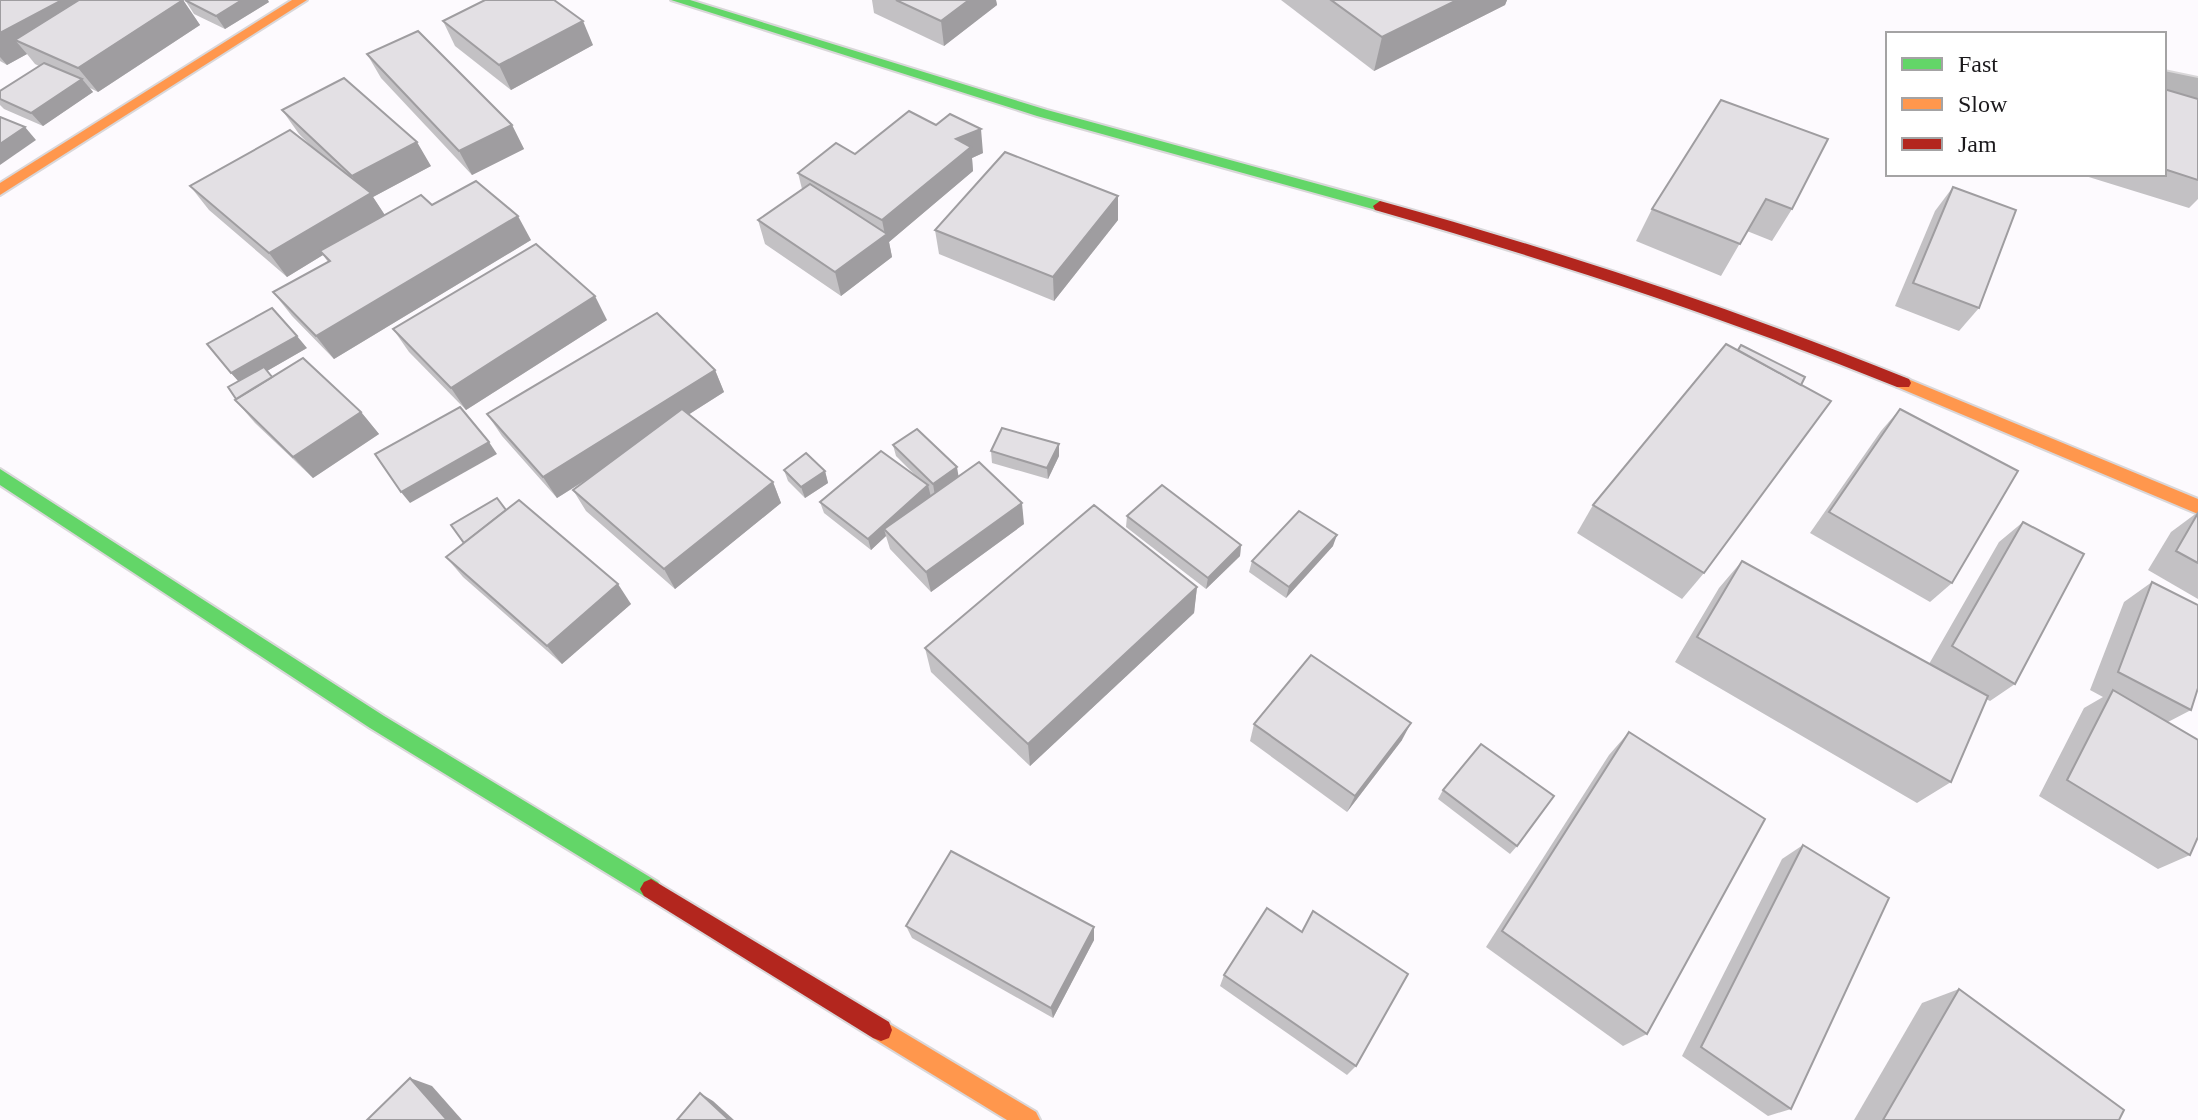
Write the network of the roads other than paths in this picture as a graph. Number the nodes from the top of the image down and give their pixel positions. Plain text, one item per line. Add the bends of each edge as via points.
1 (301, 0) edge
2 (677, 0) edge
3 (2166, 82) edge
4 (2198, 89) edge
5 (0, 190) edge
6 (0, 476) edge
7 (2198, 507) edge
8 (1028, 1120) edge

1 - 5 street
2 - 7 street via 1028,109 1534,248 1810,344
3 - 4 street
6 - 8 street via 377,722

